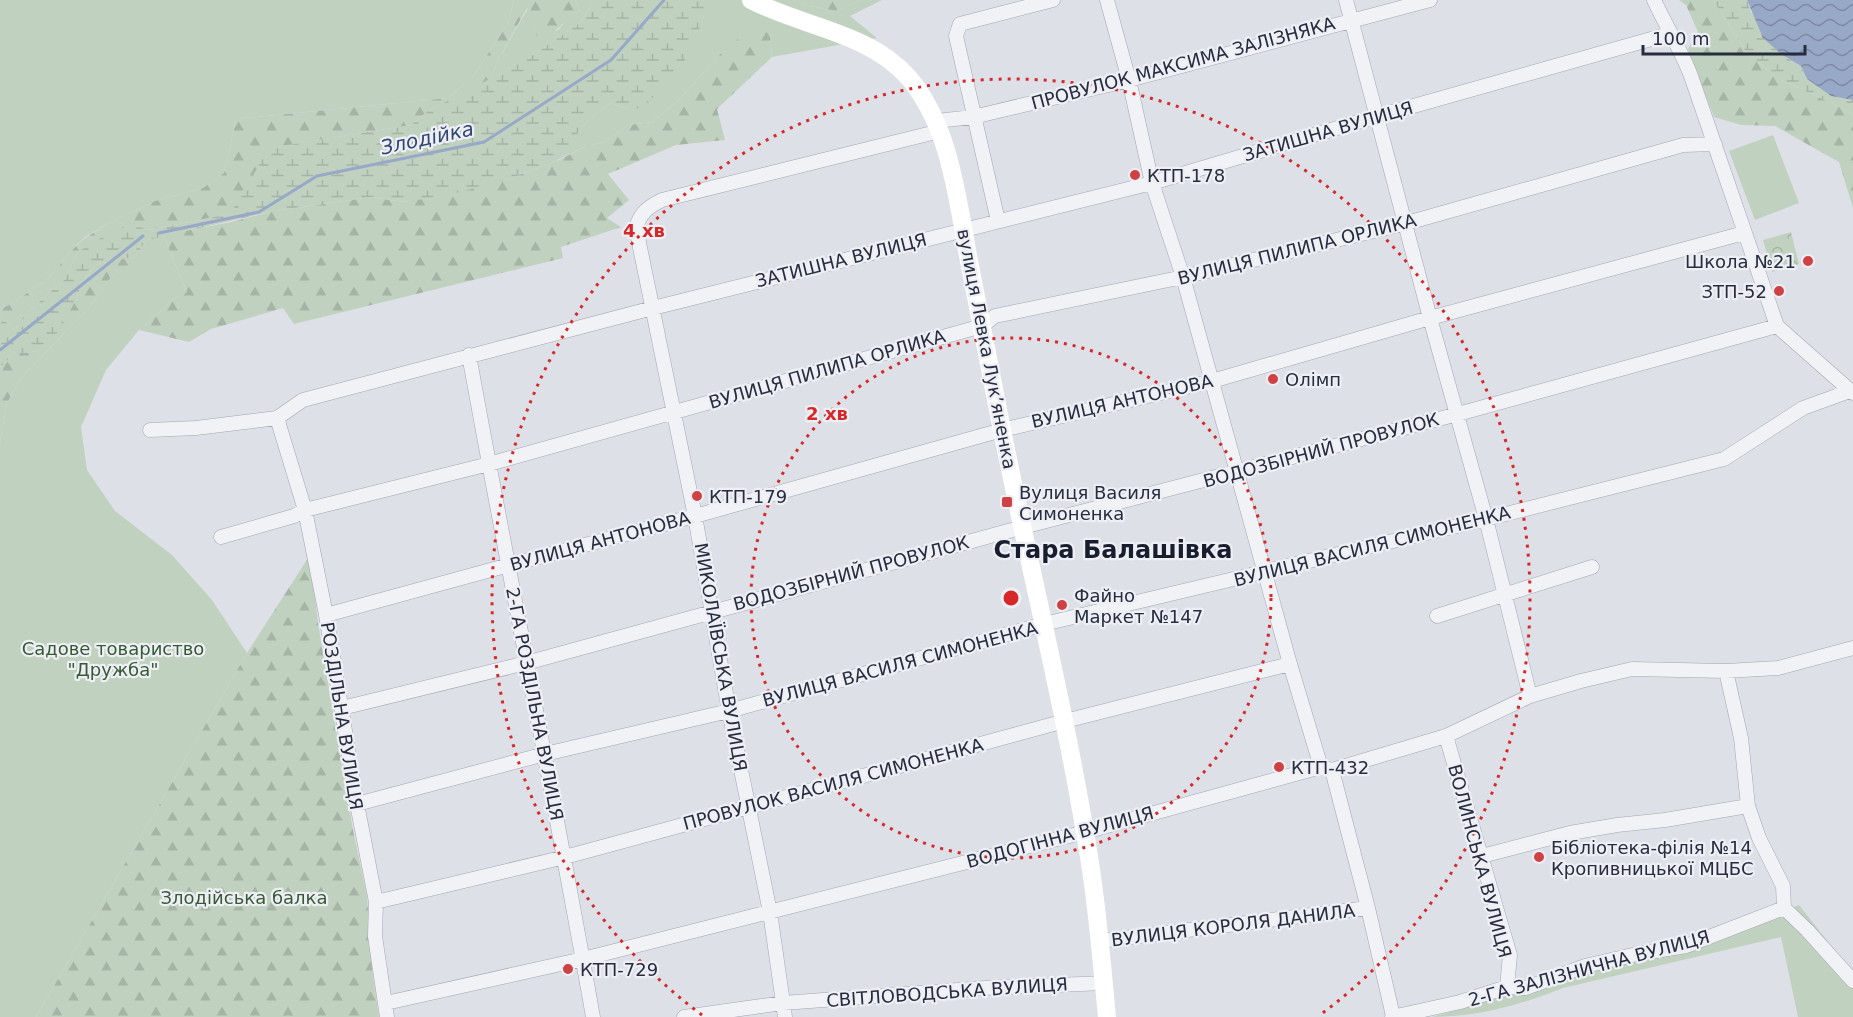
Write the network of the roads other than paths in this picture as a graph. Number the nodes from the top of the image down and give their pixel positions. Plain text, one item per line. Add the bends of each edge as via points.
1 (751, 0) edge
2 (1053, 0) edge
3 (1107, 0) edge
4 (1346, 0) edge
5 (1430, 0) edge
6 (1654, 0) edge
7 (1352, 20) junction
8 (1670, 34) junction
9 (1129, 80) junction
10 (1378, 116) junction
11 (973, 117) junction
12 (938, 126) junction
13 (1715, 144) junction
14 (1152, 183) junction
15 (998, 221) junction
16 (1407, 223) junction
17 (636, 228) joint
18 (963, 229) junction
19 (1744, 233) junction
20 (1183, 277) junction
21 (653, 308) junction
22 (1430, 318) junction
23 (982, 326) junction
24 (1777, 326) junction
25 (469, 356) junction
26 (1212, 381) junction
27 (1852, 392) edge
28 (674, 412) junction
29 (1458, 414) junction
30 (277, 418) junction
31 (150, 430) dead end
32 (1002, 430) junction
33 (489, 464) junction
34 (1238, 473) junction
35 (305, 510) junction
36 (695, 516) junction
37 (1486, 519) junction
38 (1023, 527) junction
39 (221, 537) dead end
40 (508, 564) junction
41 (1592, 567) dead end
42 (1265, 572) junction
43 (1504, 594) junction
44 (712, 611) junction
45 (326, 615) junction
46 (1437, 616) dead end
47 (1044, 624) junction
48 (1853, 648) edge
49 (526, 663) junction
50 (1290, 664) junction
51 (1726, 671) junction
52 (1530, 696) junction
53 (342, 708) junction
54 (729, 711) junction
55 (1065, 721) junction
56 (1446, 736) junction
57 (545, 754) junction
58 (1326, 769) junction
59 (357, 804) junction
60 (1748, 806) junction
61 (748, 808) junction
62 (1085, 832) junction
63 (1482, 856) junction
64 (565, 857) junction
65 (376, 902) junction
66 (1368, 908) junction
67 (1784, 908) junction
68 (770, 912) junction
69 (1099, 941) junction
70 (583, 960) junction
71 (1853, 981) edge
72 (1104, 983) junction
73 (1507, 987) junction
74 (783, 1003) junction
75 (387, 1010) edge
76 (1392, 1016) edge
77 (593, 1017) edge
78 (684, 1017) edge
79 (785, 1017) edge
80 (1107, 1017) edge

1 - 12 street, вулиця Левка Лукʼяненка via 866,46 907,76
2 - 11 street via 960,24 956,36
3 - 9 street
4 - 7 street
5 - 7 street, ПРОВУЛОК МАКСИМА ЗАЛІЗНЯКА
6 - 8 street
7 - 9 street, ПРОВУЛОК МАКСИМА ЗАЛІЗНЯКА
7 - 10 street
8 - 10 street, ЗАТИШНА ВУЛИЦЯ
8 - 13 street via 1682,51
9 - 11 street, ПРОВУЛОК МАКСИМА ЗАЛІЗНЯКА
9 - 14 street
10 - 14 street, ЗАТИШНА ВУЛИЦЯ
10 - 16 street
11 - 12 street, ПРОВУЛОК МАКСИМА ЗАЛІЗНЯКА
11 - 15 street
12 - 17 street, ПРОВУЛОК МАКСИМА ЗАЛІЗНЯКА via 662,200 639,216
12 - 18 street, вулиця Левка Лукʼяненка
13 - 16 street, ВУЛИЦЯ ПИЛИПА ОРЛИКА via 1683,145
13 - 19 street
14 - 15 street, ЗАТИШНА ВУЛИЦЯ
14 - 20 street
15 - 18 street, ЗАТИШНА ВУЛИЦЯ
16 - 20 street, ВУЛИЦЯ ПИЛИПА ОРЛИКА
16 - 22 street
17 - 21 street, МИКОЛАЇВСЬКА ВУЛИЦЯ
18 - 21 street, ЗАТИШНА ВУЛИЦЯ
18 - 23 street, вулиця Левка Лукʼяненка
19 - 22 street, ВУЛИЦЯ АНТОНОВА
19 - 24 street
20 - 23 street, ВУЛИЦЯ ПИЛИПА ОРЛИКА via 995,316
20 - 26 street
21 - 25 street, ЗАТИШНА ВУЛИЦЯ
21 - 28 street, МИКОЛАЇВСЬКА ВУЛИЦЯ
22 - 26 street, ВУЛИЦЯ АНТОНОВА
22 - 29 street
23 - 28 street, ВУЛИЦЯ ПИЛИПА ОРЛИКА
23 - 32 street, вулиця Левка Лукʼяненка
24 - 27 street
24 - 29 street, ВОДОЗБІРНИЙ ПРОВУЛОК
25 - 30 street, ЗАТИШНА ВУЛИЦЯ via 303,400
25 - 33 street, 2-ГА РОЗДІЛЬНА ВУЛИЦЯ
26 - 32 street, ВУЛИЦЯ АНТОНОВА
26 - 34 street
27 - 37 street, ВУЛИЦЯ ВАСИЛЯ СИМОНЕНКА via 1803,408 1724,459
28 - 33 street, ВУЛИЦЯ ПИЛИПА ОРЛИКА
28 - 36 street, МИКОЛАЇВСЬКА ВУЛИЦЯ
29 - 34 street, ВОДОЗБІРНИЙ ПРОВУЛОК
29 - 37 street
30 - 31 street, ЗАТИШНА ВУЛИЦЯ
30 - 35 street, РОЗДІЛЬНА ВУЛИЦЯ
32 - 36 street, ВУЛИЦЯ АНТОНОВА
32 - 38 street, вулиця Левка Лукʼяненка
33 - 35 street, ВУЛИЦЯ ПИЛИПА ОРЛИКА
33 - 40 street, 2-ГА РОЗДІЛЬНА ВУЛИЦЯ
34 - 38 street, ВОДОЗБІРНИЙ ПРОВУЛОК
34 - 42 street
35 - 39 street, ВУЛИЦЯ ПИЛИПА ОРЛИКА
35 - 45 street, РОЗДІЛЬНА ВУЛИЦЯ
36 - 40 street, ВУЛИЦЯ АНТОНОВА
36 - 44 street, МИКОЛАЇВСЬКА ВУЛИЦЯ
37 - 42 street, ВУЛИЦЯ ВАСИЛЯ СИМОНЕНКА
37 - 43 street
38 - 44 street, ВОДОЗБІРНИЙ ПРОВУЛОК
38 - 47 street, вулиця Левка Лукʼяненка
40 - 45 street, ВУЛИЦЯ АНТОНОВА
40 - 49 street, 2-ГА РОЗДІЛЬНА ВУЛИЦЯ
41 - 43 street
42 - 47 street, ВУЛИЦЯ ВАСИЛЯ СИМОНЕНКА
42 - 50 street
43 - 46 street
43 - 52 street
44 - 49 street, ВОДОЗБІРНИЙ ПРОВУЛОК
44 - 54 street, МИКОЛАЇВСЬКА ВУЛИЦЯ
45 - 53 street, РОЗДІЛЬНА ВУЛИЦЯ
47 - 54 street, ВУЛИЦЯ ВАСИЛЯ СИМОНЕНКА
47 - 55 street, вулиця Левка Лукʼяненка
48 - 51 street, ВОДОГІННА ВУЛИЦЯ via 1778,668
49 - 53 street, ВОДОЗБІРНИЙ ПРОВУЛОК
49 - 57 street, 2-ГА РОЗДІЛЬНА ВУЛИЦЯ
50 - 55 street, ПРОВУЛОК ВАСИЛЯ СИМОНЕНКА
50 - 58 street
51 - 52 street, ВОДОГІННА ВУЛИЦЯ via 1632,669
51 - 60 street via 1741,738
52 - 56 street, ВОДОГІННА ВУЛИЦЯ
53 - 59 street, РОЗДІЛЬНА ВУЛИЦЯ
54 - 57 street, ВУЛИЦЯ ВАСИЛЯ СИМОНЕНКА
54 - 61 street, МИКОЛАЇВСЬКА ВУЛИЦЯ
55 - 61 street, ПРОВУЛОК ВАСИЛЯ СИМОНЕНКА
55 - 62 street, вулиця Левка Лукʼяненка
56 - 58 street, ВОДОГІННА ВУЛИЦЯ
56 - 63 street, ВОЛИНСЬКА ВУЛИЦЯ
57 - 59 street, ВУЛИЦЯ ВАСИЛЯ СИМОНЕНКА
57 - 64 street, 2-ГА РОЗДІЛЬНА ВУЛИЦЯ
58 - 62 street, ВОДОГІННА ВУЛИЦЯ
58 - 66 street
59 - 65 street, РОЗДІЛЬНА ВУЛИЦЯ
60 - 63 street via 1570,833
60 - 67 street via 1783,886
61 - 64 street, ПРОВУЛОК ВАСИЛЯ СИМОНЕНКА
61 - 68 street, МИКОЛАЇВСЬКА ВУЛИЦЯ
62 - 68 street, ВОДОГІННА ВУЛИЦЯ
62 - 69 street, вулиця Левка Лукʼяненка
63 - 73 street, ВОЛИНСЬКА ВУЛИЦЯ via 1510,955
64 - 65 street, ПРОВУЛОК ВАСИЛЯ СИМОНЕНКА
64 - 70 street, 2-ГА РОЗДІЛЬНА ВУЛИЦЯ
65 - 75 street, РОЗДІЛЬНА ВУЛИЦЯ via 375,936
66 - 69 street, ВУЛИЦЯ КОРОЛЯ ДАНИЛА
66 - 76 street
67 - 71 street
67 - 73 street, 2-ГА ЗАЛІЗНИЧНА ВУЛИЦЯ via 1686,946 1585,966 1526,988
68 - 70 street, ВОДОГІННА ВУЛИЦЯ
68 - 74 street, МИКОЛАЇВСЬКА ВУЛИЦЯ
69 - 72 street, вулиця Левка Лукʼяненка
70 - 75 street, ВОДОГІННА ВУЛИЦЯ
70 - 77 street, 2-ГА РОЗДІЛЬНА ВУЛИЦЯ
72 - 74 street, СВІТЛОВОДСЬКА ВУЛИЦЯ
72 - 80 street, вулиця Левка Лукʼяненка
73 - 76 street, 2-ГА ЗАЛІЗНИЧНА ВУЛИЦЯ via 1460,1002
74 - 78 street, СВІТЛОВОДСЬКА ВУЛИЦЯ
74 - 79 street, МИКОЛАЇВСЬКА ВУЛИЦЯ

